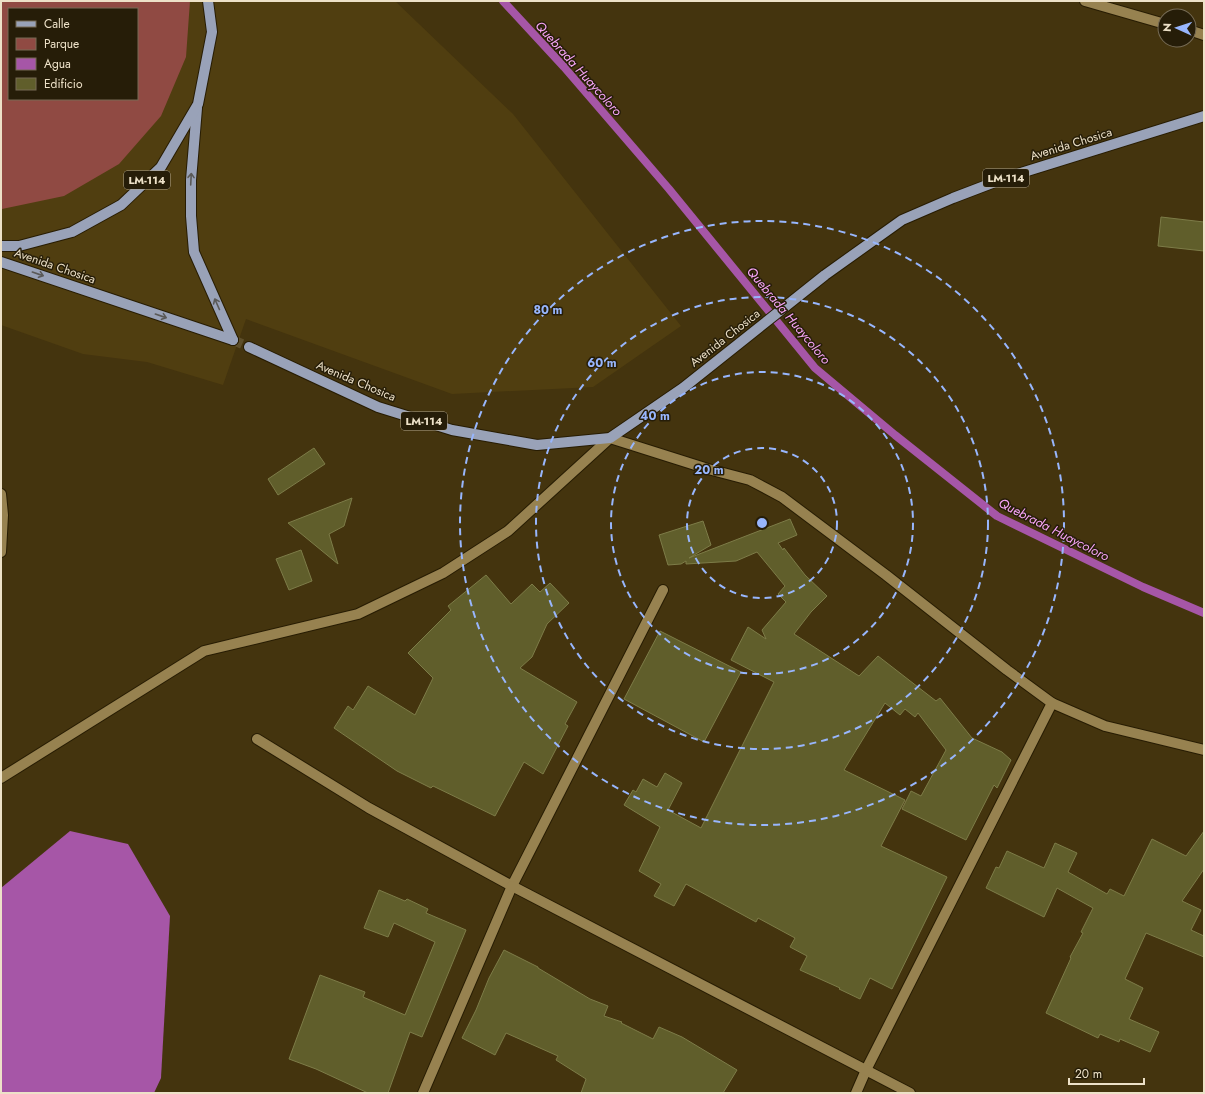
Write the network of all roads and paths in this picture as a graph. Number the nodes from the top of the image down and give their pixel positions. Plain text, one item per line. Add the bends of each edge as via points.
1 (208, 1) edge
2 (1085, 1) edge
3 (1102, 4) edge
4 (1157, 21) edge
5 (198, 104) junction
6 (1204, 116) edge
7 (1, 246) edge
8 (1, 262) edge
9 (250, 347) tunnel mouth
10 (610, 438) junction
11 (1, 494) edge
12 (1, 552) edge
13 (663, 590) dead end
14 (1052, 703) junction
15 (257, 739) dead end
16 (1204, 750) edge
17 (1, 778) edge
18 (512, 886) junction
19 (866, 1070) junction
20 (423, 1093) edge
21 (856, 1093) edge
22 (910, 1093) edge

1 - 5 main road, LM-114 via 212,32
2 - 3 street
3 - 4 street
5 - 7 main road, LM-114 via 161,167 121,205 72,232 19,246
8 -> 5 main road, Avenida Chosica / LM-114 via 233,340 194,252 191,180
6 - 10 main road, Avenida Chosica / LM-114 via 1008,177 902,220 825,276 683,388
9 - 10 main road, Avenida Chosica / LM-114 via 378,407 452,430 537,445
10 - 14 street via 750,480 782,497
10 - 17 street via 508,531 443,573 358,614 204,651
11 - 12 street
13 - 18 street
14 - 16 street via 1105,726
14 - 19 street
15 - 18 street via 368,808
18 - 19 street
18 - 20 street
19 - 21 street
19 - 22 street

